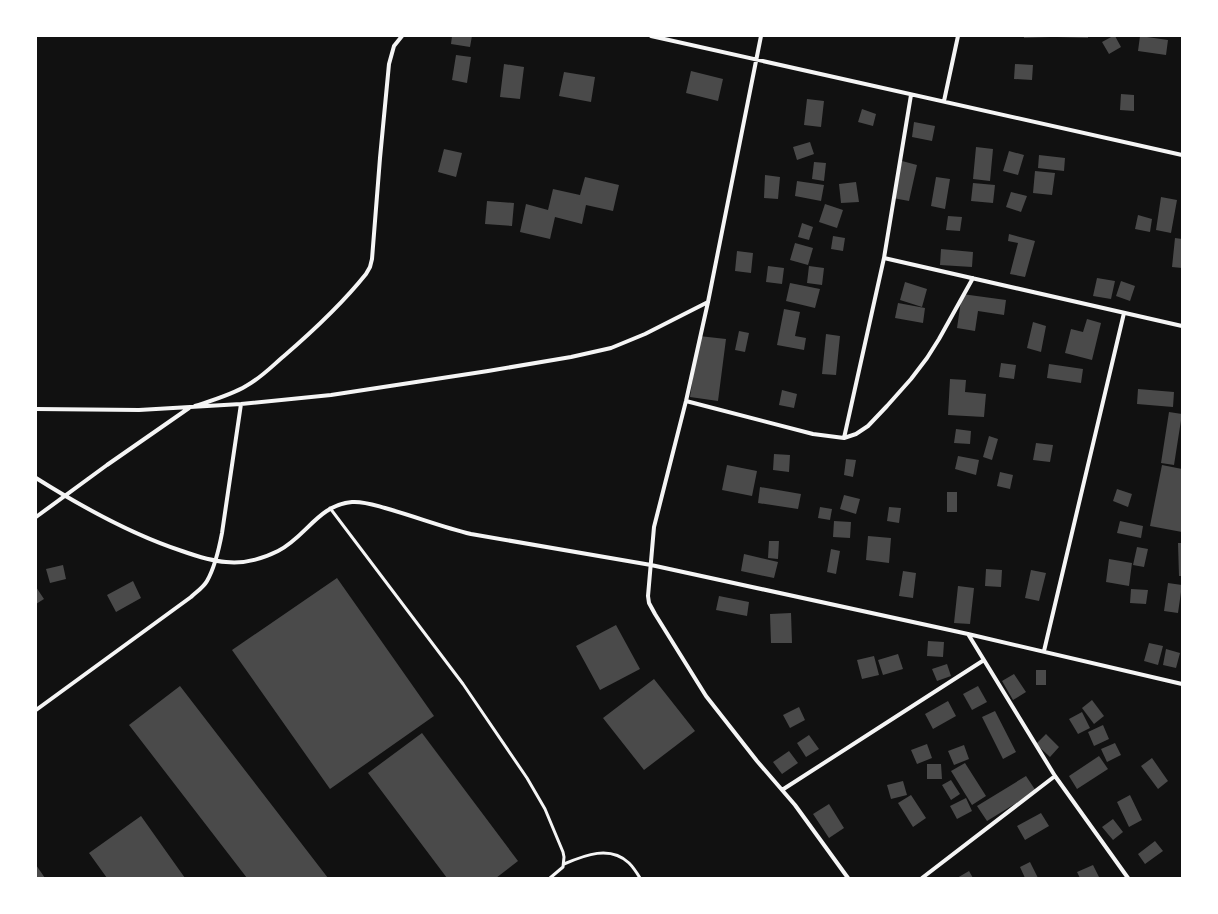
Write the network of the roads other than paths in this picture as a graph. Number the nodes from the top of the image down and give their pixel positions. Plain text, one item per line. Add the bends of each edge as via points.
1 (402, 36) edge
2 (651, 36) edge
3 (761, 36) edge
4 (958, 36) edge
5 (756, 60) junction
6 (911, 95) junction
7 (944, 101) junction
8 (1182, 155) edge
9 (884, 258) junction
10 (973, 278) junction
11 (708, 302) junction
12 (1124, 313) junction
13 (1182, 326) edge
14 (686, 401) junction
15 (241, 404) junction
16 (189, 408) junction
17 (36, 409) edge
18 (844, 438) junction
19 (36, 478) edge
20 (64, 496) junction
21 (330, 508) junction
22 (36, 517) edge
23 (215, 561) junction
24 (651, 565) junction
25 (968, 634) junction
26 (1044, 651) junction
27 (984, 660) junction
28 (1182, 684) edge
29 (36, 710) edge
30 (1055, 776) junction
31 (782, 790) junction
32 (564, 864) junction
33 (550, 878) edge
34 (640, 878) edge
35 (848, 878) edge
36 (922, 878) edge
37 (1128, 878) edge

1 - 16 street via 394,46 389,64 372,259 366,274 332,312 257,380 223,397
2 - 5 street
3 - 5 street
4 - 7 street
5 - 6 street
5 - 11 street
6 - 7 street
6 - 9 street
7 - 8 street
9 - 10 street
9 - 18 street
10 - 12 street
10 - 18 street via 940,339 911,379 868,426
11 - 14 street
11 - 15 street via 646,334 596,352 331,395
12 - 13 street
12 - 26 street
14 - 18 street via 814,434
14 - 24 street via 656,514
15 - 16 street
15 - 23 street via 222,533
16 - 17 street
16 - 20 street
19 - 20 street
20 - 22 street
20 - 23 street via 166,546
21 - 23 street via 283,549 265,558 249,561
21 - 24 street via 342,503 369,504 471,534
21 - 32 lane via 463,684 528,778 545,809 563,852
23 - 29 street via 202,588
24 - 25 street
24 - 31 street via 648,596 654,614 706,696
25 - 26 street
25 - 27 street
26 - 28 street
27 - 30 street
27 - 31 street
30 - 36 street
30 - 37 street
31 - 35 street
32 - 33 lane
32 - 34 lane via 591,854 610,854 628,863

